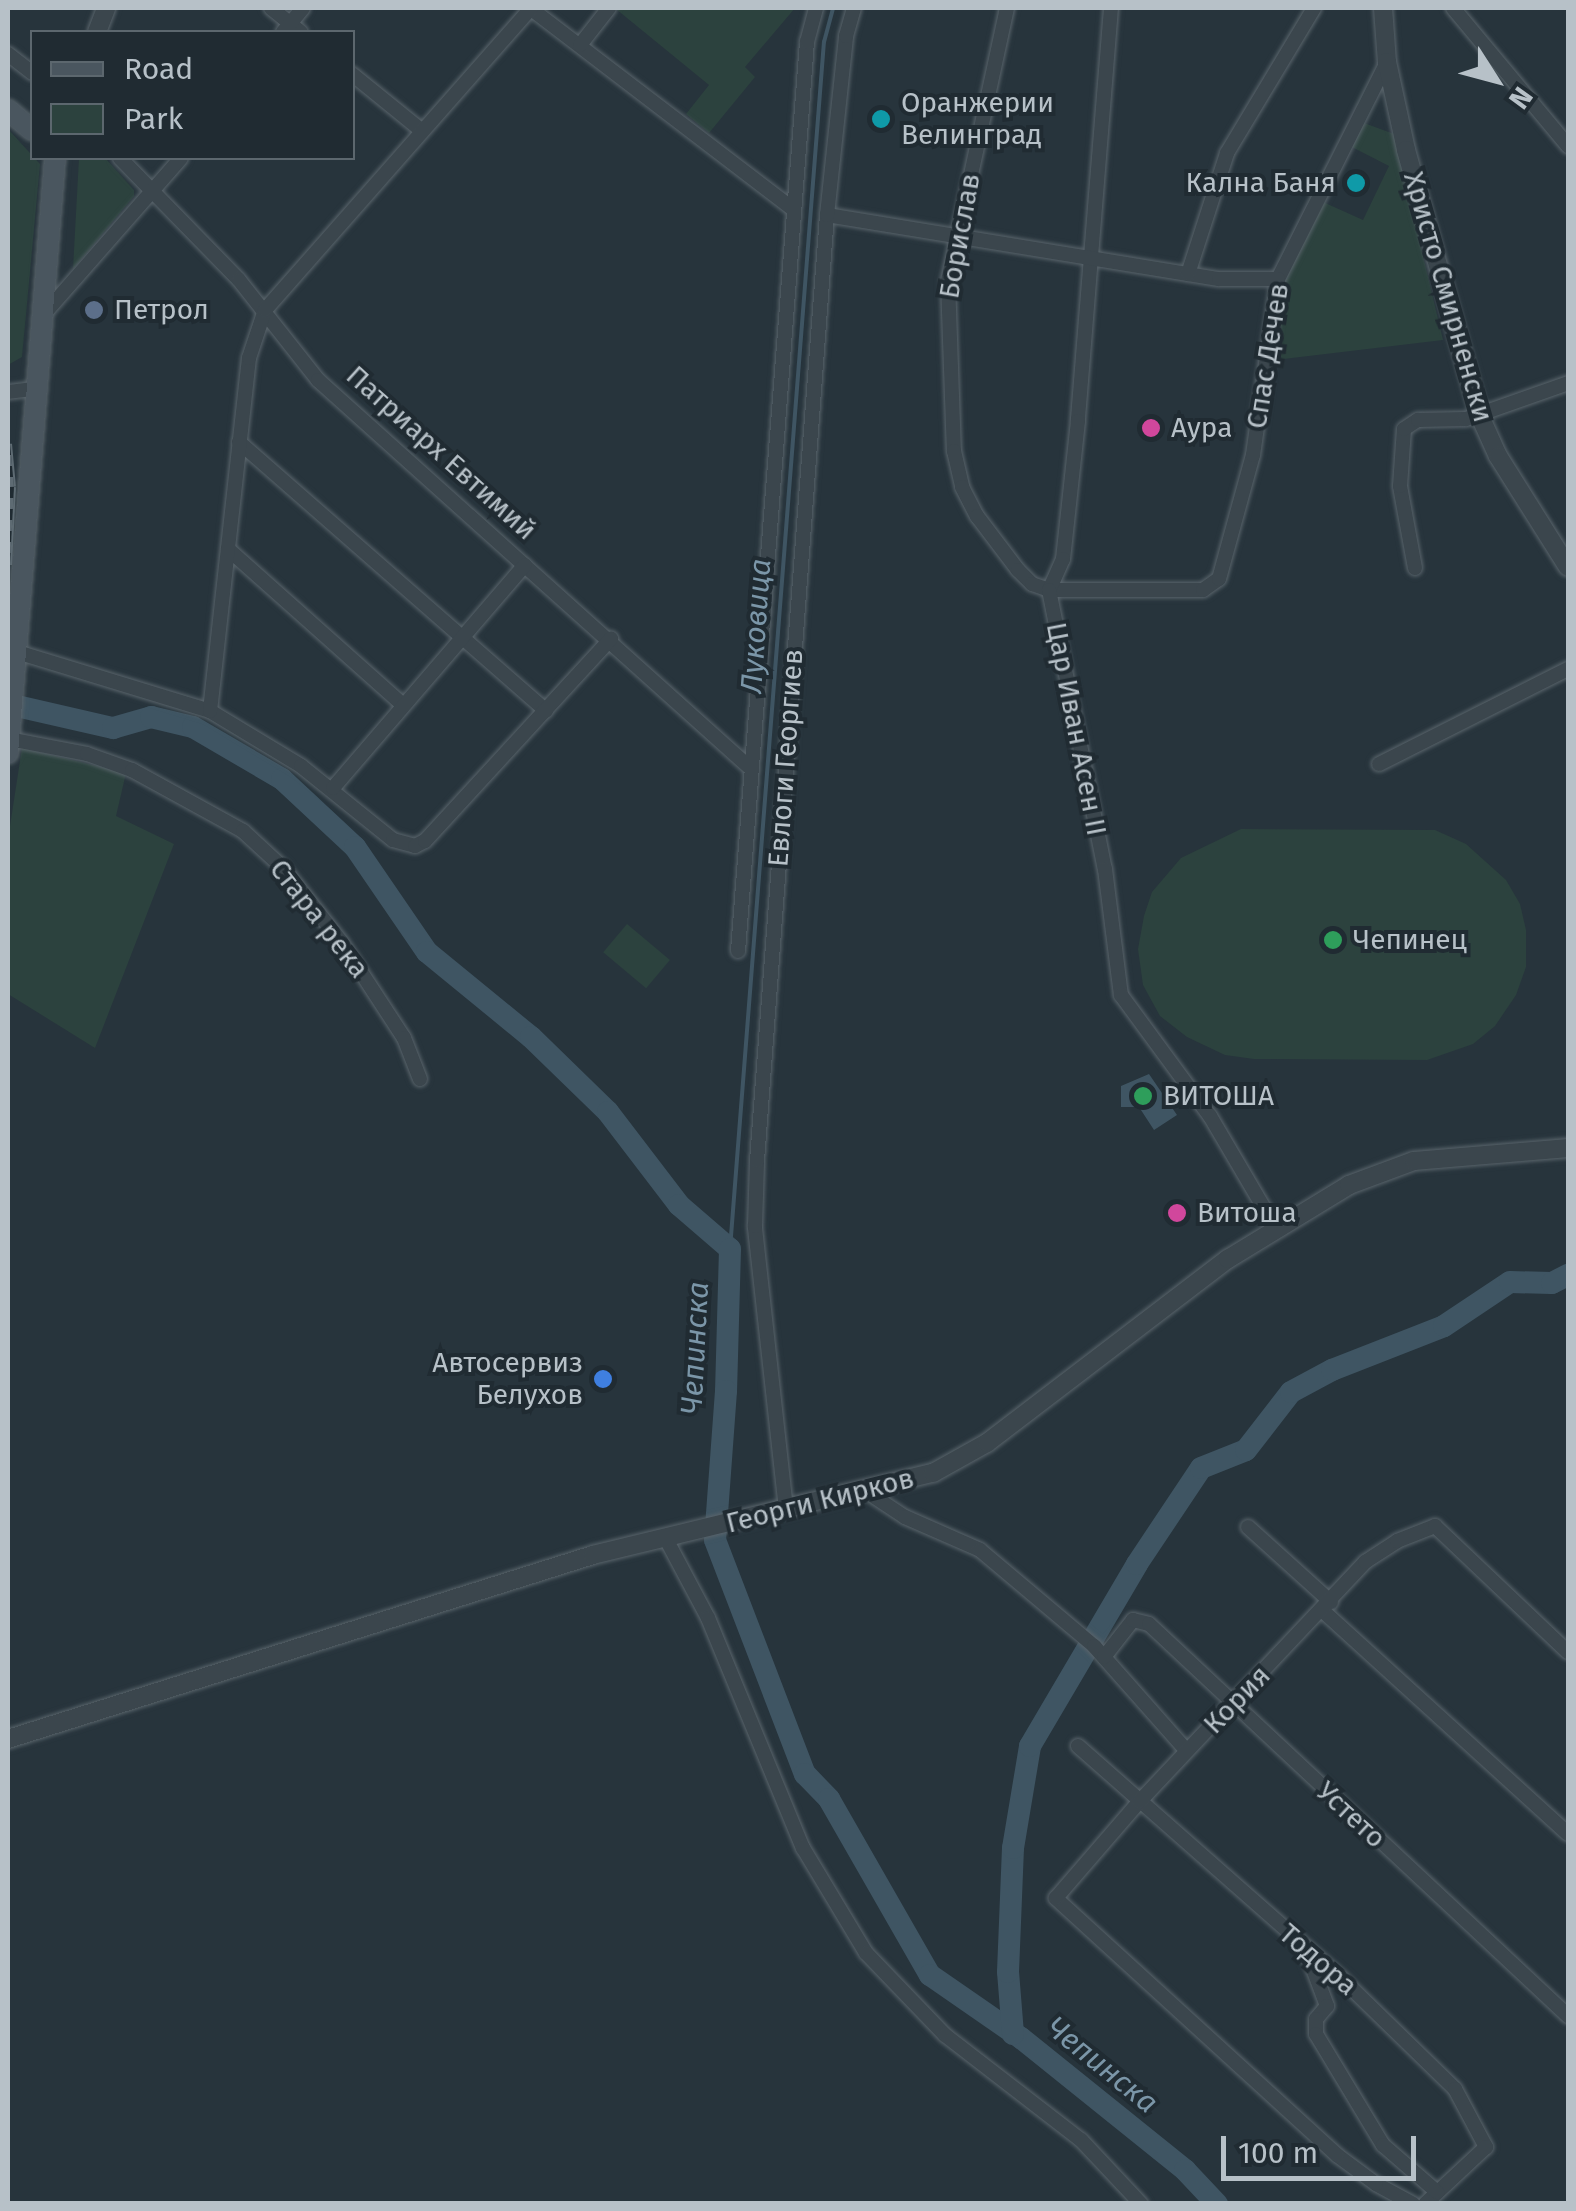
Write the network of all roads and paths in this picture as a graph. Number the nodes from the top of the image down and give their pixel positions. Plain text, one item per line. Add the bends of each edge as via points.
1 (272, 8) edge
2 (303, 8) edge
3 (530, 8) edge
4 (609, 8) edge
5 (816, 8) edge
6 (854, 8) edge
7 (1006, 8) edge
8 (1111, 8) edge
9 (1314, 8) edge
10 (1383, 8) edge
11 (1453, 8) edge
12 (291, 29) edge
13 (580, 45) junction
14 (8, 54) edge
15 (1388, 62) junction
16 (30, 70) edge
17 (355, 76) edge
18 (8, 110) edge
19 (30, 128) edge
20 (421, 130) junction
21 (1568, 146) edge
22 (55, 160) edge
23 (122, 160) edge
24 (179, 160) edge
25 (153, 192) junction
26 (794, 210) junction
27 (827, 216) junction
28 (957, 234) junction
29 (1090, 256) junction
30 (1188, 274) junction
31 (1278, 280) junction
32 (265, 310) junction
33 (45, 313) junction
34 (1568, 383) edge
35 (39, 388) junction
36 (8, 392) edge
37 (1480, 414) junction
38 (240, 442) junction
39 (228, 549) junction
40 (525, 564) junction
41 (1568, 566) edge
42 (1415, 568) dead end
43 (1049, 590) junction
44 (462, 638) junction
45 (610, 639) junction
46 (17, 652) junction
47 (1568, 669) edge
48 (403, 705) junction
49 (210, 711) junction
50 (546, 711) junction
51 (9, 738) edge
52 (1379, 764) dead end
53 (749, 766) junction
54 (332, 788) junction
55 (738, 951) dead end
56 (420, 1079) dead end
57 (1568, 1148) edge
58 (1275, 1227) junction
59 (864, 1490) junction
60 (786, 1509) junction
61 (1248, 1527) dead end
62 (670, 1538) junction
63 (1327, 1607) junction
64 (1099, 1652) junction
65 (1568, 1652) edge
66 (1233, 1704) junction
67 (8, 1738) edge
68 (1078, 1746) dead end
69 (1187, 1750) junction
70 (1139, 1802) junction
71 (1568, 1834) edge
72 (1305, 1949) junction
73 (1567, 2012) edge
74 (1437, 2192) junction
75 (1140, 2204) edge
76 (1414, 2204) edge
77 (1426, 2204) edge

1 - 12 street
2 - 12 street
3 - 13 street
3 - 20 street
4 - 13 street
5 - 26 street, Евлоги Георгиев via 806,42
6 - 27 street, Евлоги Георгиев
7 - 28 street, Борислав
8 - 29 street, Цар Иван Асен II
9 - 30 street via 1227,153
10 - 15 street, Христо Смирненски
11 - 21 street
13 - 26 street
14 - 16 street
15 - 31 street, Спас Дечев
15 - 37 street, Христо Смирненски
17 - 20 street
18 - 19 main road
20 - 32 street
22 - 33 main road
23 - 25 street, Патриарх Евтимий
24 - 25 street
25 - 32 street, Патриарх Евтимий
25 - 33 street
26 - 53 street, Евлоги Георгиев
27 - 28 street
27 - 60 street, Евлоги Георгиев via 757,1161 755,1226
28 - 29 street
28 - 43 street, Борислав via 947,306 962,487 1018,570
29 - 30 street
29 - 43 street, Цар Иван Асен II via 1063,559
30 - 31 street
31 - 43 street, Спас Дечев via 1253,455 1219,579 1203,590
32 - 38 street via 249,358
32 - 40 street, Патриарх Евтимий via 318,380
33 - 35 main road
34 - 37 street
35 - 36 street
35 - 46 main road
37 - 41 street, Христо Смирненски via 1498,456
37 - 42 street via 1418,420 1404,428 1400,486
38 - 39 street
38 - 44 street
39 - 48 street
39 - 49 street
40 - 44 street
40 - 45 street, Патриарх Евтимий
43 - 58 street, Цар Иван Асен II via 1105,869 1121,995 1210,1116
44 - 48 street
44 - 50 street
45 - 50 street
45 - 53 street, Патриарх Евтимий
46 - 49 street
46 - 51 main road
47 - 52 street
48 - 54 street
49 - 54 street
50 - 54 street via 415,846 393,840
51 - 56 street, Стара река via 132,770 243,831 332,929 404,1038
53 - 55 street, Евлоги Георгиев
57 - 58 street, Георги Кирков via 1414,1161 1349,1184
58 - 59 street, Георги Кирков via 971,1454
59 - 60 street, Георги Кирков
59 - 64 street via 980,1550
60 - 62 street, Георги Кирков
61 - 63 street
62 - 67 street, Георги Кирков via 473,1590
62 - 75 street via 803,1848 866,1953 965,2053 1080,2140
63 - 65 street, Кория via 1379,1550 1436,1526
63 - 66 street, Кория
63 - 71 street
64 - 66 street, Устето via 1133,1620 1149,1624
64 - 69 street
66 - 69 street, Кория
66 - 73 street, Устето
68 - 70 street, Тодора
69 - 70 street, Кория
70 - 72 street, Тодора
70 - 76 street, Кория via 1056,1898 1337,2155
72 - 74 street via 1327,2006 1316,2019 1316,2034 1384,2145
72 - 74 street, Тодора via 1455,2089 1470,2116 1486,2147
74 - 77 street

